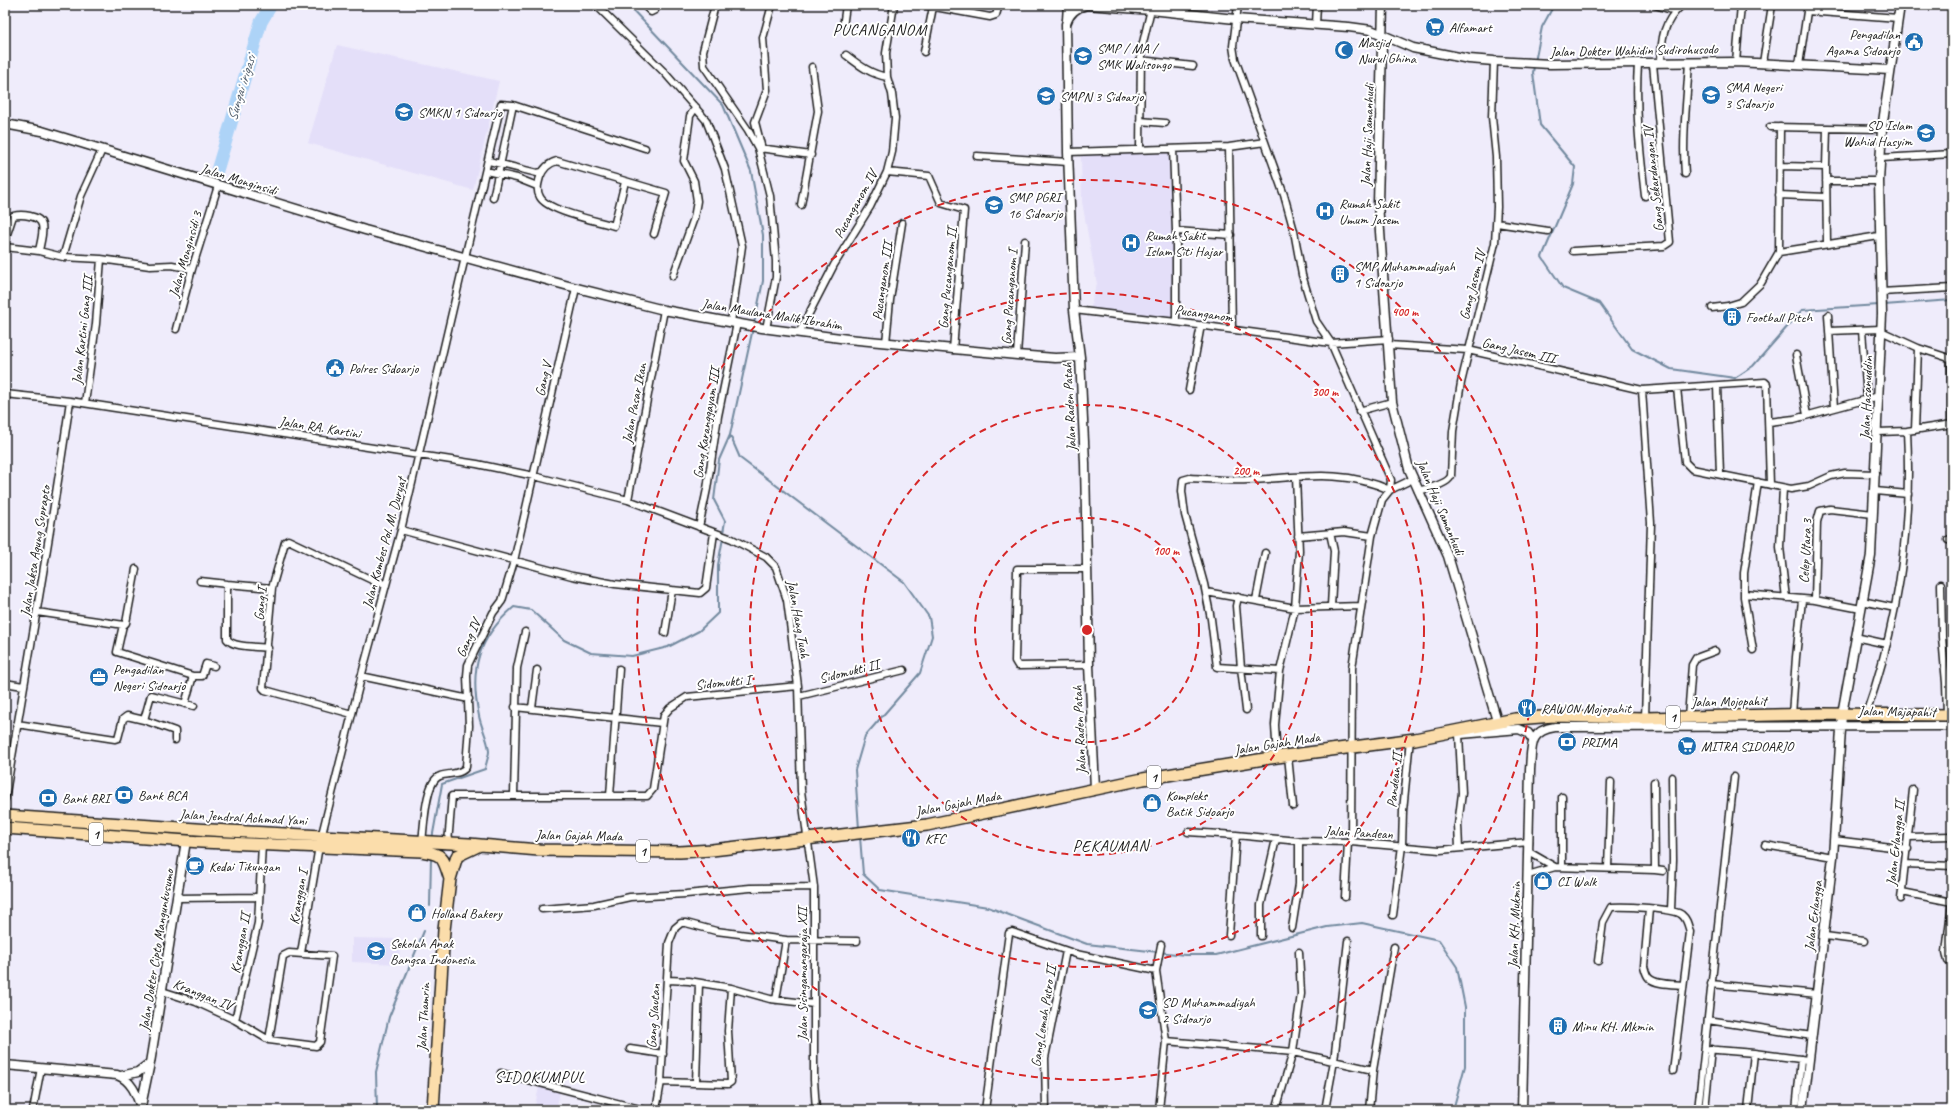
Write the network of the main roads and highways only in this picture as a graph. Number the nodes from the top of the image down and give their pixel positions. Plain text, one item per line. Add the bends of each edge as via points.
1 (1086, 5) edge
2 (1383, 5) edge
3 (1900, 5) edge
4 (1151, 8) edge
5 (1383, 35) junction
6 (1890, 70) junction
7 (5, 124) edge
8 (466, 256) joint
9 (1080, 357) junction
10 (1949, 715) edge
11 (1842, 720) junction
12 (1498, 721) junction
13 (1952, 726) edge
14 (1437, 735) junction
15 (1533, 740) junction
16 (1095, 788) junction
17 (5, 816) edge
18 (5, 828) edge
19 (186, 840) junction
20 (321, 841) junction
21 (424, 845) junction
22 (480, 845) junction
23 (450, 879) junction
24 (150, 1063) junction
25 (5, 1065) edge
26 (121, 1076) junction
27 (142, 1108) edge
28 (433, 1110) edge
29 (1522, 1110) edge
30 (1803, 1110) edge

1 - 4 main road, Jalan Dokter Wahidin Sudirohusodo
1 - 9 main road, Jalan Raden Patah via 1073,11 1066,24 1074,310
2 - 5 main road, Jalan Haji Samanhudi
3 - 6 main road, Jalan Hasanuddin
4 - 5 main road, Jalan Dokter Wahidin Sudirohusodo via 1235,19 1371,30
5 - 6 main road, Jalan Dokter Wahidin Sudirohusodo via 1413,48 1469,59 1532,64 1736,62
5 - 12 main road, Jalan Haji Samanhudi via 1378,204 1392,402 1409,469 1448,556
6 - 11 main road, Jalan Hasanuddin via 1882,129 1879,181 1882,314 1871,555
7 - 8 main road, Jalan Monginsidi via 42,131 365,230
8 - 9 main road, Jalan Maulana Malik Ibrahim via 664,310 764,329 953,350 1055,358
9 - 16 main road, Jalan Raden Patah
10 - 11 highway, Jalan Majapahit / 1 via 1866,714
11 - 12 highway, Jalan Mojopahit / 1 via 1792,715 1645,718 1554,716
11 - 13 main road, Jalan Majapahit
11 - 15 main road, Jalan Mojopahit via 1555,726 1545,728
11 - 30 main road, Jalan Erlangga via 1833,856 1812,1036 1805,1059
12 - 14 highway, Jalan Gajah Mada / 1
14 - 15 main road, Jalan Gajah Mada via 1519,729 1528,732
14 - 16 highway, Jalan Gajah Mada / 1 via 1277,757
15 - 29 main road, Jalan KH. Mukmin
16 - 22 highway, Jalan Gajah Mada / 1 via 959,820 712,850 539,850
17 - 20 highway, Jalan Jendral Achmad Yani / 1 via 210,830
18 - 19 highway, Jalan Jendral Achmad Yani / 1
19 - 20 highway, Jalan Jendral Achmad Yani / 1 via 262,844
19 - 24 main road, Jalan Dokter Cipto Mangunkusumo
20 - 21 highway, Jalan Jendral Achmad Yani / 1
21 - 22 highway, Jalan Jendral Achmad Yani / 1
21 - 23 highway, Jalan Jendral Achmad Yani / 1 via 440,855
22 - 23 highway, Jalan Thamrin via 457,856
23 - 28 highway, Jalan Thamrin / 1 via 444,930
24 - 26 main road via 138,1072
24 - 27 main road, Jalan Dokter Cipto Mangunkusumo
25 - 26 main road
26 - 27 main road via 132,1088

